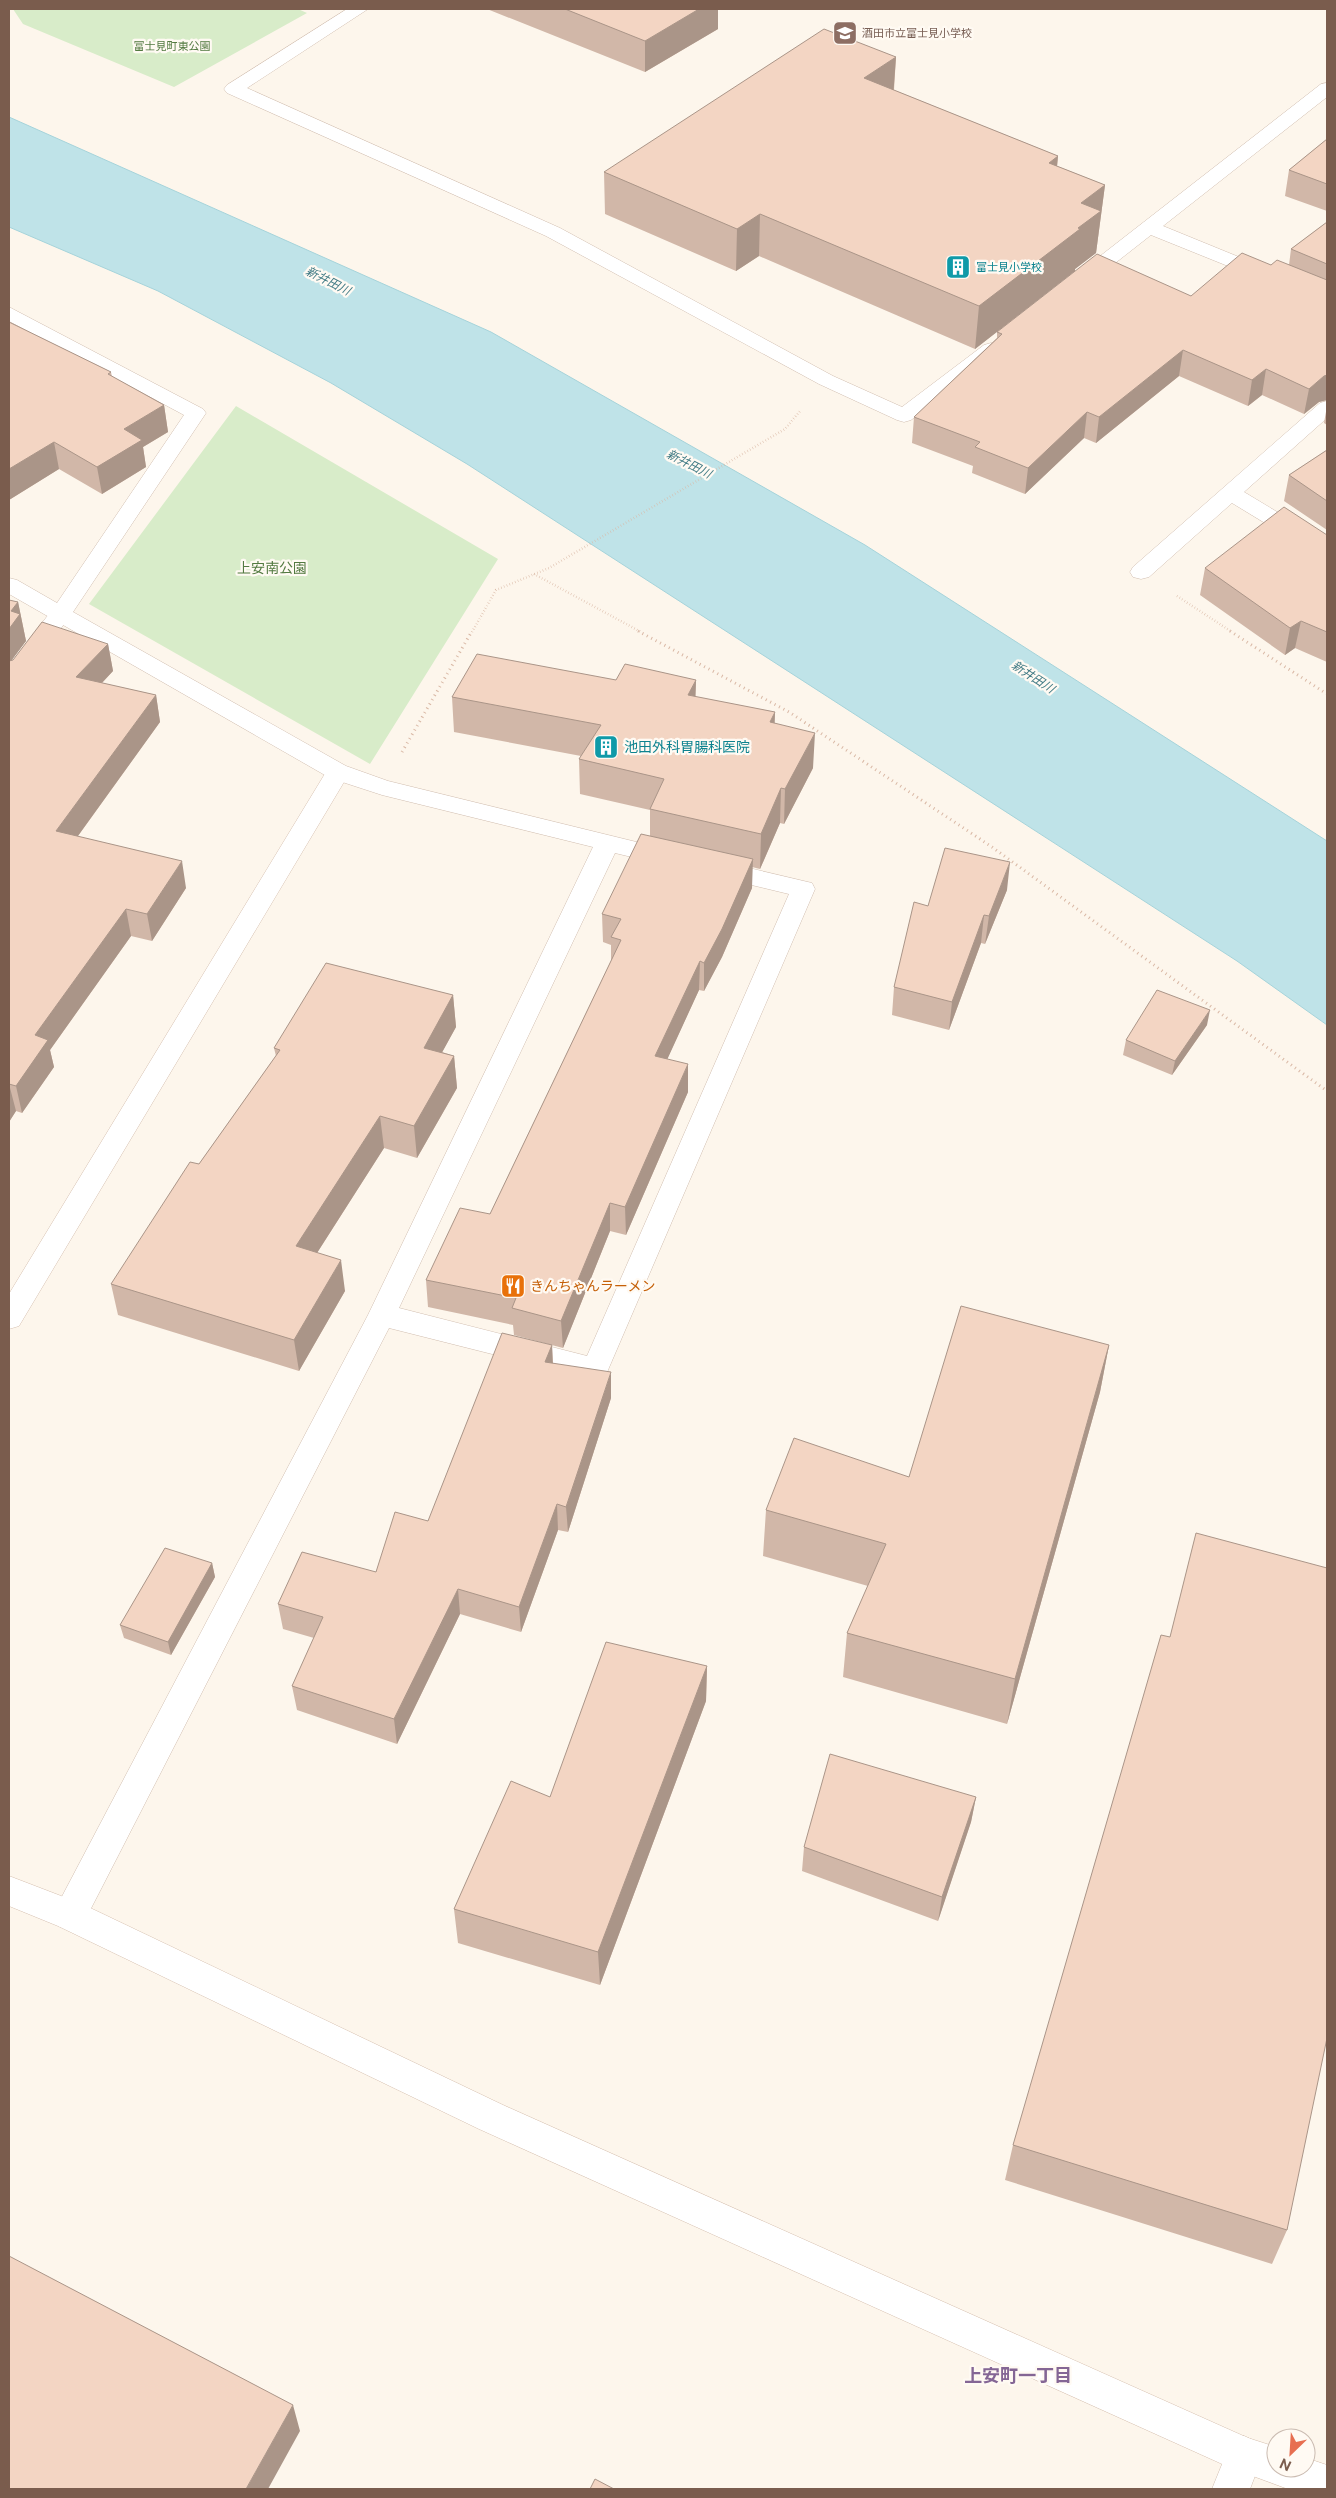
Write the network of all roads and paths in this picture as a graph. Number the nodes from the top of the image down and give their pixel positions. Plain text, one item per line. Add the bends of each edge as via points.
1 (352, 10) edge
2 (1327, 88) edge
3 (1149, 227) junction
4 (1065, 292) edge
5 (1327, 300) edge
6 (9, 313) edge
7 (1003, 340) edge
8 (1327, 407) edge
9 (785, 428) dead end
10 (1230, 493) junction
11 (1327, 551) edge
12 (1141, 572) joint
13 (534, 574) junction
14 (9, 586) edge
15 (60, 615) junction
16 (9, 681) edge
17 (1327, 694) edge
18 (338, 772) junction
19 (382, 787) junction
20 (607, 844) junction
21 (1327, 1091) edge
22 (382, 1315) junction
23 (9, 1318) edge
24 (9, 1891) edge
25 (70, 1915) junction
26 (1260, 2461) edge
27 (1309, 2478) edge
28 (1327, 2484) edge
29 (1231, 2489) edge

1 - 7 street via 233,89 553,232 826,380 904,416
2 - 3 street
3 - 4 street
3 - 5 street
6 - 15 street via 196,413
8 - 10 street
9 - 13 path
10 - 11 street
10 - 12 street
12 - 17 path
13 - 19 path via 496,590
13 - 21 path via 789,712 992,847
14 - 15 street
15 - 16 street
15 - 18 street
18 - 19 street
18 - 23 street
19 - 20 street
20 - 22 street
20 - 22 street via 803,889 596,1368
22 - 25 street
24 - 25 street
25 - 26 street via 491,2117
26 - 29 street
27 - 28 street

